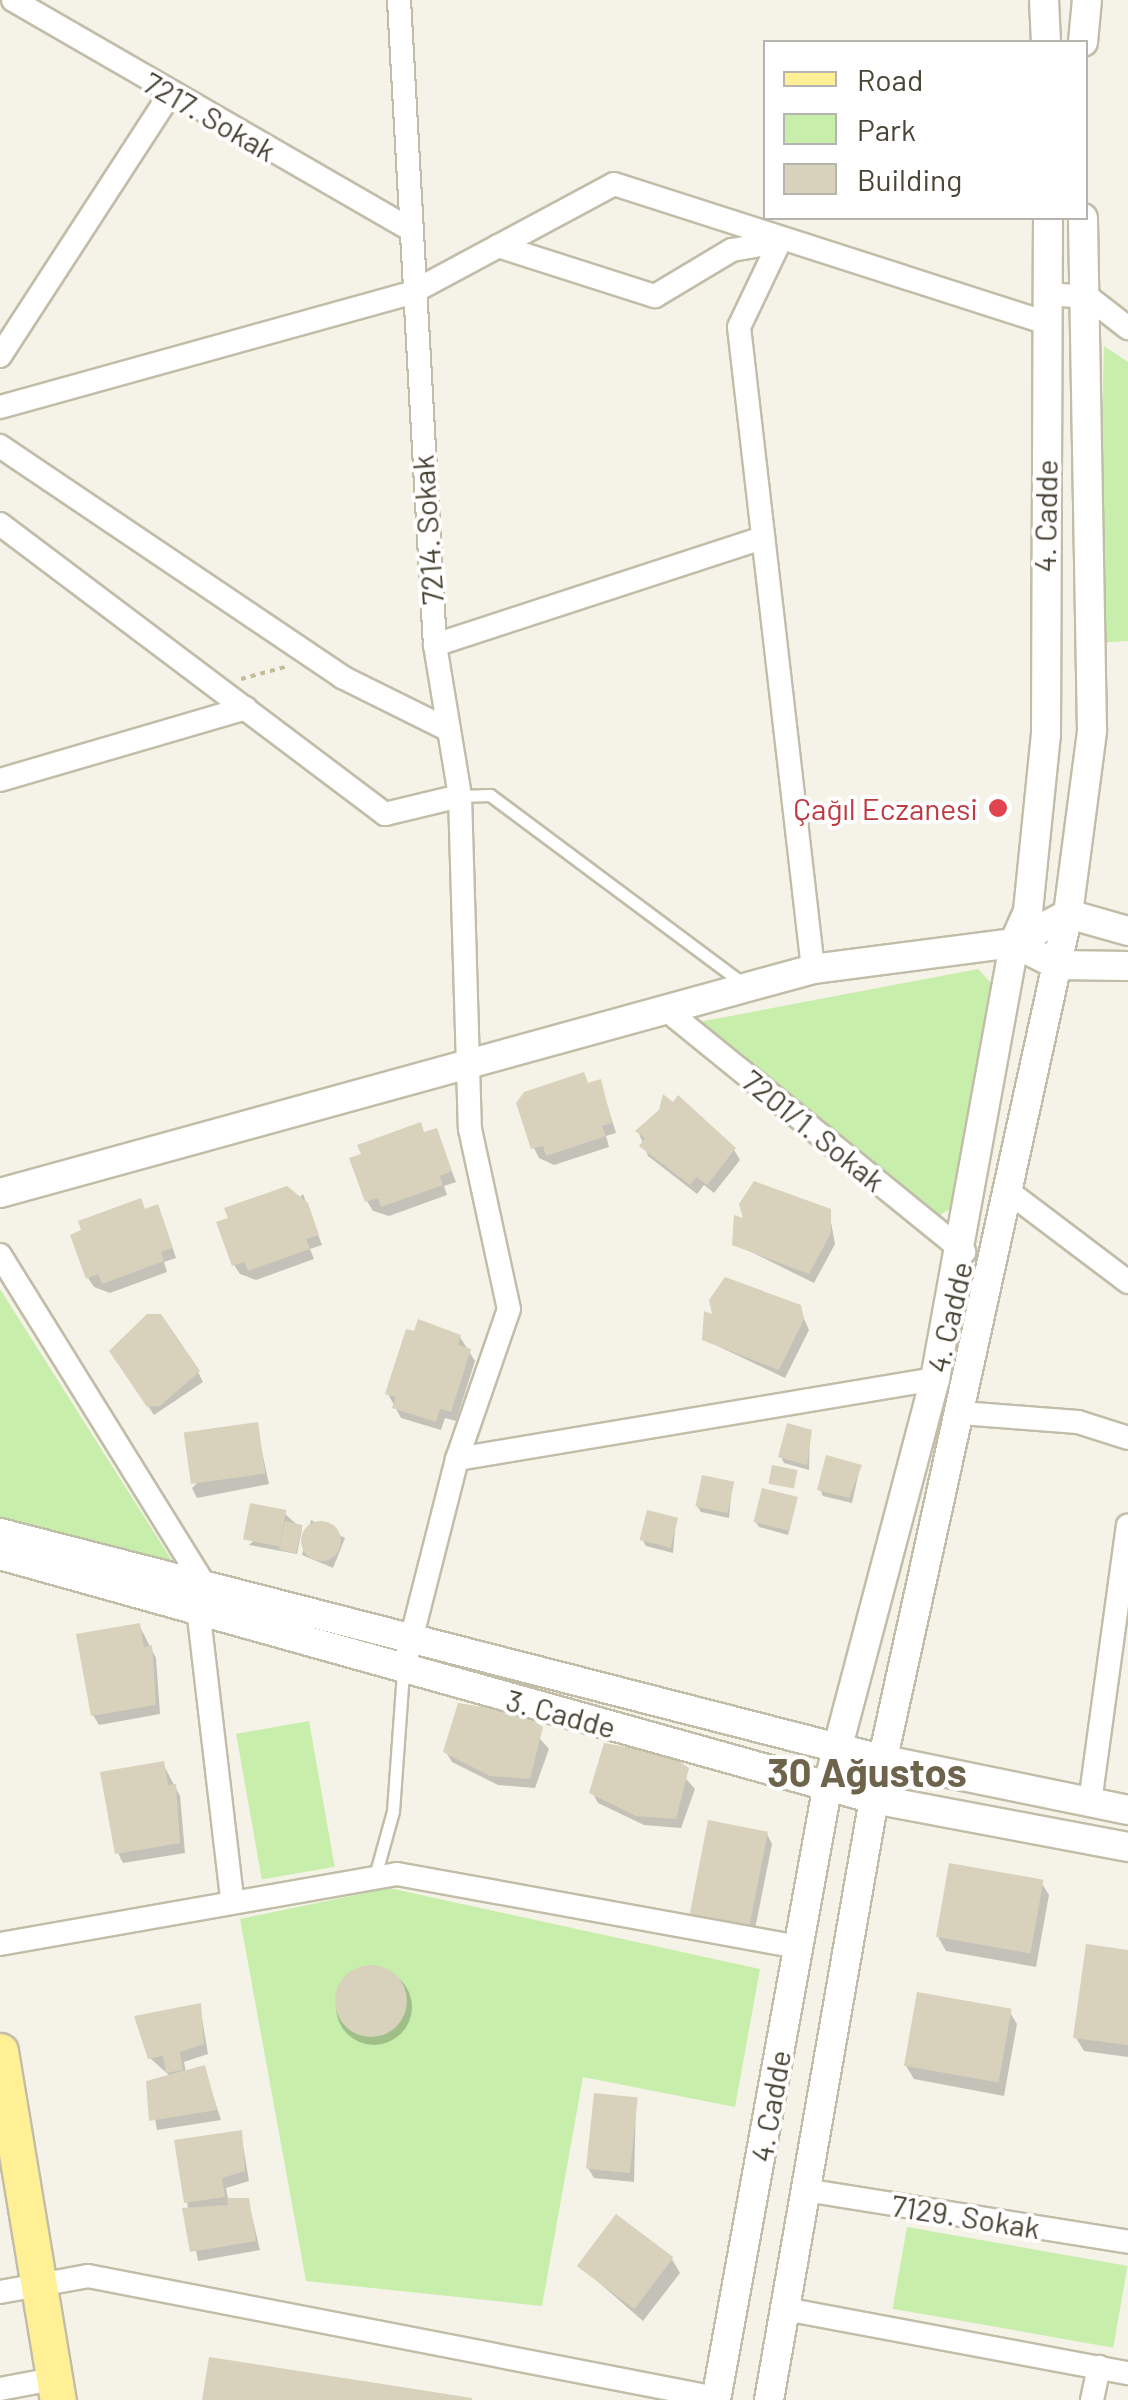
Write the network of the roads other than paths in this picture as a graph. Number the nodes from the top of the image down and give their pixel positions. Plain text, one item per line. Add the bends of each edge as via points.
1 (13, 0) edge
2 (399, 0) edge
3 (1044, 0) edge
4 (1088, 0) edge
5 (1046, 40) edge
6 (1082, 40) edge
7 (170, 94) junction
8 (1048, 220) edge
9 (1083, 220) edge
10 (408, 229) junction
11 (780, 241) junction
12 (498, 246) junction
13 (412, 293) junction
14 (1050, 294) junction
15 (1088, 297) junction
16 (1050, 324) junction
17 (1128, 328) edge
18 (0, 356) edge
19 (0, 407) edge
20 (0, 446) edge
21 (0, 524) edge
22 (763, 538) junction
23 (435, 645) junction
24 (246, 708) junction
25 (449, 730) junction
26 (0, 780) edge
27 (460, 796) junction
28 (1068, 914) junction
29 (1128, 932) edge
30 (1014, 943) junction
31 (1056, 965) junction
32 (1128, 966) edge
33 (813, 969) junction
34 (747, 986) junction
35 (664, 1008) junction
36 (470, 1058) junction
37 (0, 1192) edge
38 (1010, 1192) junction
39 (964, 1252) junction
40 (0, 1254) edge
41 (1128, 1282) edge
42 (936, 1379) junction
43 (961, 1413) junction
44 (1128, 1438) edge
45 (457, 1459) junction
46 (1128, 1526) edge
47 (0, 1533) edge
48 (0, 1555) edge
49 (206, 1587) junction
50 (199, 1617) junction
51 (412, 1638) junction
52 (403, 1671) junction
53 (837, 1748) junction
54 (885, 1760) junction
55 (828, 1784) junction
56 (874, 1799) junction
57 (1090, 1802) junction
58 (1128, 1810) edge
59 (1128, 1847) edge
60 (375, 1876) junction
61 (232, 1900) junction
62 (0, 1944) edge
63 (800, 1947) junction
64 (1, 2059) edge
65 (805, 2190) junction
66 (1128, 2242) edge
67 (36, 2284) junction
68 (0, 2292) edge
69 (786, 2309) junction
70 (1099, 2367) junction
71 (1128, 2373) edge
72 (0, 2389) edge
73 (55, 2389) edge
74 (716, 2399) edge
75 (769, 2400) edge
76 (1092, 2400) edge

1 - 7 street, 7217. Sokak
2 - 10 street, 7214. Sokak
3 - 5 street
4 - 6 street
7 - 10 street, 7217. Sokak
7 - 18 street
8 - 14 street, 4. Cadde
9 - 15 street, 4. Cadde
10 - 13 street, 7214. Sokak
11 - 12 street via 732,250 655,296
11 - 12 street via 614,184
11 - 16 street
11 - 22 street via 738,327
12 - 13 street
13 - 19 street
13 - 23 street, 7214. Sokak
14 - 15 street
14 - 16 street, 4. Cadde
15 - 17 street
15 - 28 street, 4. Cadde via 1092,731
16 - 30 street, 4. Cadde via 1046,735 1028,911
20 - 25 street via 315,658
21 - 24 street
22 - 23 street
22 - 33 street
23 - 25 street, 7214. Sokak
24 - 26 street
24 - 27 street via 384,814
25 - 27 street, 7214. Sokak
27 - 34 lane via 490,795
27 - 36 street, 7214. Sokak
28 - 29 street
28 - 30 street
28 - 31 street, 4. Cadde
30 - 31 street
30 - 33 street
30 - 39 street, 4. Cadde
31 - 32 street
31 - 38 street, 4. Cadde
33 - 34 street
34 - 35 street
35 - 36 street
35 - 39 street, 7201/1. Sokak
36 - 37 street
36 - 45 street, 7214. Sokak via 470,1129 509,1308
38 - 41 street
38 - 43 street, 4. Cadde
39 - 42 street, 4. Cadde
40 - 49 street
42 - 45 street
42 - 53 street, 4. Cadde
43 - 44 street via 1078,1422
43 - 54 street, 4. Cadde
45 - 51 street, 7214. Sokak
46 - 57 street
47 - 49 street, 3. Cadde
48 - 50 street, 3. Cadde
49 - 50 street
49 - 51 street, 3. Cadde
50 - 52 street, 3. Cadde
50 - 61 street
51 - 52 street, 7214. Sokak
51 - 53 street, 3. Cadde
52 - 55 street, 3. Cadde
52 - 60 lane via 392,1811
53 - 54 street, 3. Cadde
53 - 55 street, 4. Cadde
54 - 56 street, 4. Cadde
54 - 57 street, 3. Cadde
55 - 56 street, 3. Cadde
55 - 63 street, 4. Cadde
56 - 59 street, 3. Cadde
56 - 65 street, 4. Cadde
57 - 58 street, 3. Cadde
60 - 61 street
60 - 63 street
61 - 62 street
63 - 74 street, 4. Cadde
64 - 67 main road
65 - 66 street, 7129. Sokak
65 - 69 street, 4. Cadde
67 - 68 street
67 - 73 main road
67 - 74 street via 88,2276
69 - 70 street
69 - 75 street, 4. Cadde
70 - 71 street
70 - 76 street
72 - 73 street

